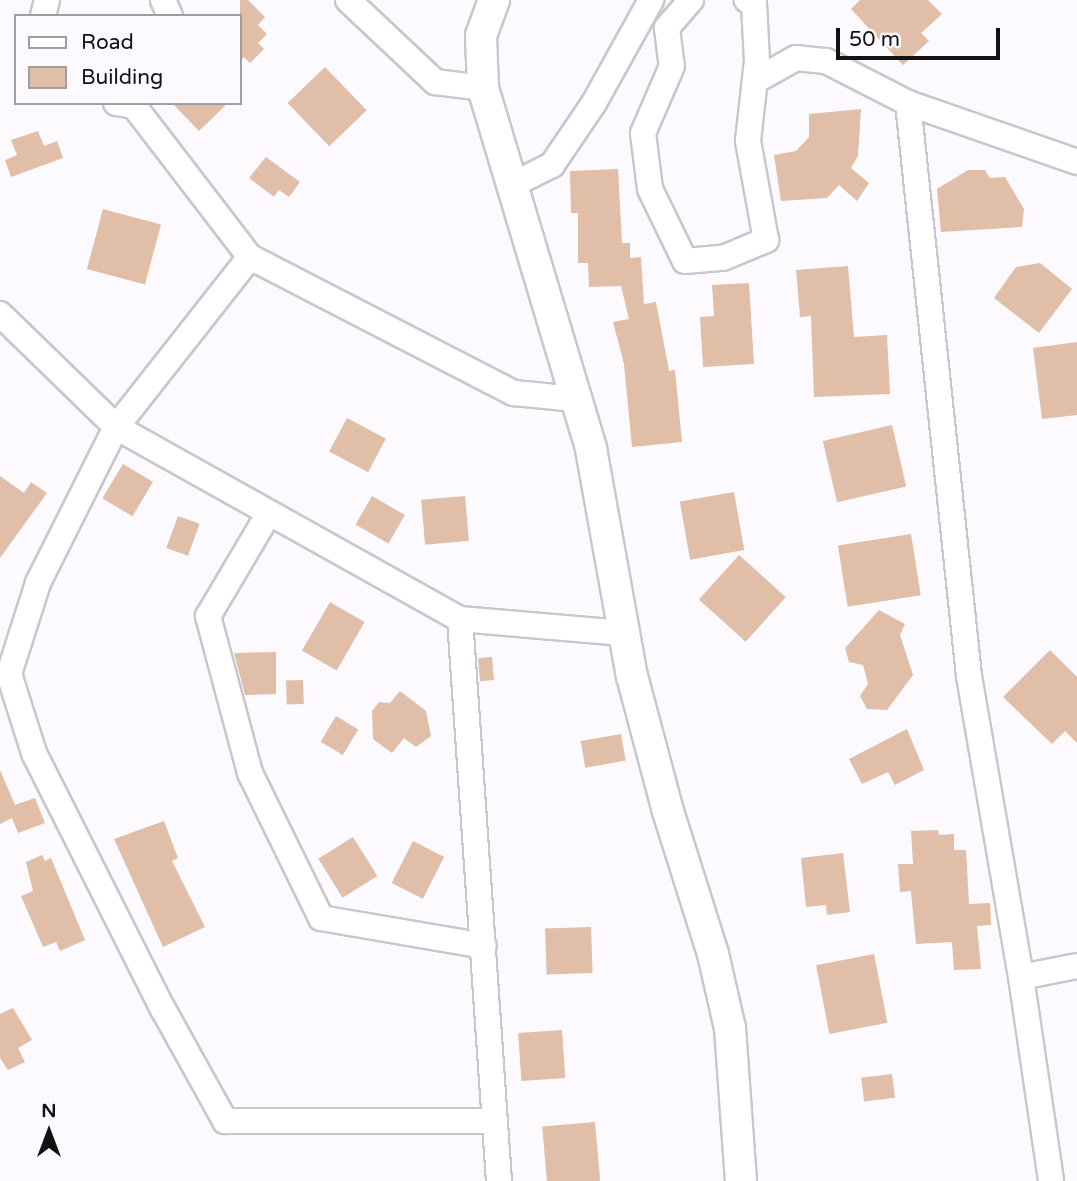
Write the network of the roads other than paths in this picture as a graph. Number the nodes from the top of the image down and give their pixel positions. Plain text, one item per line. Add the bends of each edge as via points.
1 (348, 0) edge
2 (494, 0) edge
3 (651, 0) edge
4 (691, 0) edge
5 (747, 0) edge
6 (755, 81) junction
7 (483, 88) junction
8 (908, 103) junction
9 (130, 105) edge
10 (1077, 162) edge
11 (512, 185) junction
12 (250, 257) junction
13 (0, 314) edge
14 (576, 399) junction
15 (116, 428) junction
16 (269, 513) junction
17 (460, 619) junction
18 (622, 634) junction
19 (484, 946) junction
20 (1077, 966) edge
21 (1021, 976) junction
22 (493, 1121) junction
23 (499, 1181) edge
24 (740, 1181) edge
25 (1051, 1181) edge

1 - 7 street via 435,82
2 - 7 street via 481,36
3 - 11 street via 594,103 552,165
4 - 6 street via 667,28 672,66 643,133 649,189 685,261 723,258 766,240 748,141
5 - 6 street via 754,4
6 - 8 street via 796,58 826,61
7 - 11 street
8 - 10 street
8 - 21 street via 969,676
9 - 12 street
11 - 14 street
12 - 14 street via 514,393
12 - 15 street
13 - 15 street
14 - 18 street via 591,449
15 - 16 street
15 - 22 street via 38,583 9,674 34,753 163,1009 225,1121
16 - 17 street
16 - 19 street via 208,616 250,773 321,918
17 - 18 street
17 - 19 street
18 - 24 street via 730,1028
19 - 22 street
20 - 21 street
21 - 25 street
22 - 23 street

